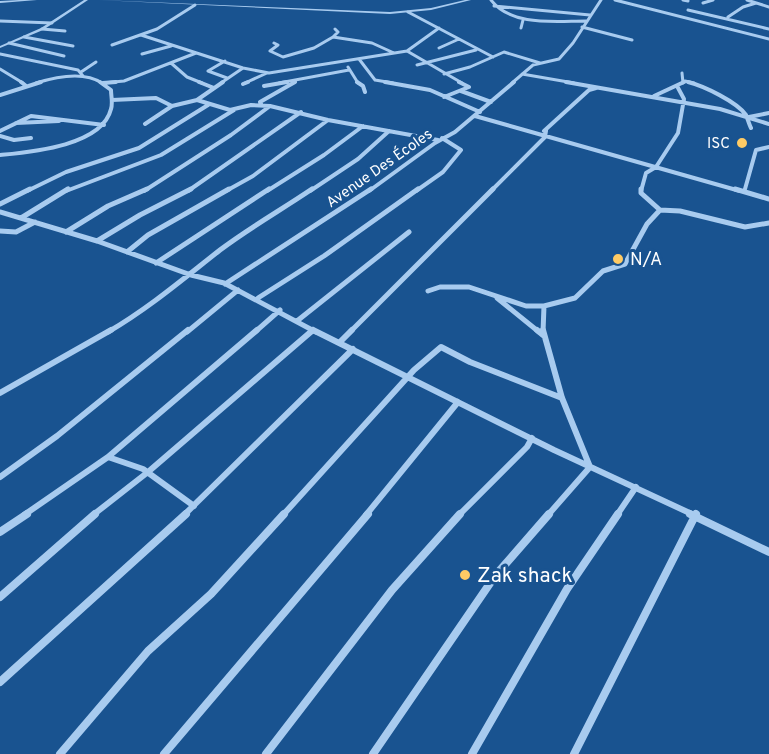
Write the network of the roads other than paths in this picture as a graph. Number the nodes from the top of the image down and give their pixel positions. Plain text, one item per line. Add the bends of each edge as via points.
1 (35, 0) edge
2 (81, 0) edge
3 (86, 0) edge
4 (101, 0) edge
5 (469, 0) edge
6 (491, 0) edge
7 (602, 0) edge
8 (615, 0) edge
9 (641, 0) edge
10 (683, 0) edge
11 (713, 0) edge
12 (747, 0) edge
13 (2, 1) edge
14 (751, 1) edge
15 (631, 2) junction
16 (688, 2) dead end
17 (761, 2) edge
18 (703, 3) dead end
19 (756, 3) junction
20 (195, 5) junction
21 (494, 6) junction
22 (769, 7) edge
23 (688, 10) dead end
24 (408, 12) junction
25 (590, 15) junction
26 (728, 17) junction
27 (523, 20) junction
28 (0, 21) edge
29 (586, 21) junction
30 (49, 23) junction
31 (582, 27) junction
32 (439, 28) junction
33 (521, 28) dead end
34 (42, 29) junction
35 (335, 29) dead end
36 (769, 29) edge
37 (65, 31) dead end
38 (141, 35) junction
39 (24, 37) junction
40 (333, 38) junction
41 (459, 39) junction
42 (769, 39) edge
43 (632, 40) dead end
44 (9, 43) junction
45 (274, 43) dead end
46 (112, 45) dead end
47 (171, 45) junction
48 (0, 46) edge
49 (73, 46) dead end
50 (439, 48) dead end
51 (476, 50) junction
52 (407, 51) junction
53 (196, 52) junction
54 (395, 53) junction
55 (0, 54) edge
56 (142, 54) dead end
57 (64, 56) dead end
58 (493, 57) junction
59 (358, 59) junction
60 (344, 61) junction
61 (96, 62) dead end
62 (225, 62) junction
63 (170, 63) junction
64 (425, 63) junction
65 (540, 63) junction
66 (417, 65) dead end
67 (309, 66) junction
68 (243, 68) junction
69 (0, 69) edge
70 (350, 70) junction
71 (10, 73) junction
72 (269, 73) junction
73 (682, 73) dead end
74 (82, 74) junction
75 (444, 74) junction
76 (522, 74) junction
77 (315, 75) junction
78 (0, 76) edge
79 (227, 78) junction
80 (298, 79) junction
81 (685, 81) junction
82 (102, 83) junction
83 (243, 84) dead end
84 (25, 85) junction
85 (264, 86) dead end
86 (677, 86) junction
87 (214, 88) junction
88 (588, 88) junction
89 (461, 91) junction
90 (365, 92) dead end
91 (1, 95) edge
92 (654, 96) junction
93 (444, 97) junction
94 (112, 100) junction
95 (197, 100) junction
96 (491, 102) junction
97 (681, 104) junction
98 (208, 105) junction
99 (261, 105) junction
100 (172, 106) junction
101 (270, 106) junction
102 (235, 110) junction
103 (301, 112) junction
104 (480, 112) junction
105 (769, 113) edge
106 (475, 116) junction
107 (748, 117) junction
108 (328, 120) junction
109 (145, 124) dead end
110 (769, 124) edge
111 (104, 125) junction
112 (363, 126) junction
113 (751, 128) dead end
114 (0, 131) edge
115 (389, 131) junction
116 (546, 131) junction
117 (532, 133) junction
118 (0, 136) edge
119 (544, 137) junction
120 (31, 138) dead end
121 (440, 139) junction
122 (769, 147) edge
123 (0, 155) edge
124 (656, 167) junction
125 (736, 189) junction
126 (745, 189) junction
127 (754, 195) junction
128 (769, 199) edge
129 (0, 204) edge
130 (660, 210) junction
131 (0, 212) edge
132 (21, 218) junction
133 (35, 222) junction
134 (769, 223) edge
135 (0, 231) edge
136 (66, 232) junction
137 (409, 232) dead end
138 (98, 241) junction
139 (127, 252) junction
140 (156, 263) junction
141 (191, 275) junction
142 (225, 284) junction
143 (238, 290) junction
144 (428, 291) dead end
145 (494, 296) junction
146 (258, 298) junction
147 (544, 306) junction
148 (280, 310) junction
149 (297, 321) junction
150 (313, 330) junction
151 (543, 334) junction
152 (340, 342) junction
153 (353, 350) junction
154 (408, 377) junction
155 (0, 393) edge
156 (562, 398) junction
157 (458, 402) junction
158 (532, 438) junction
159 (108, 457) junction
160 (590, 467) junction
161 (148, 472) junction
162 (0, 477) edge
163 (636, 487) junction
164 (194, 506) junction
165 (696, 514) junction
166 (0, 532) edge
167 (769, 552) edge
168 (0, 597) edge
169 (0, 682) edge
170 (60, 754) edge
171 (164, 754) edge
172 (266, 754) edge
173 (373, 754) edge
174 (472, 754) edge
175 (574, 754) edge

1 - 13 street
2 - 30 street
3 - 30 street
4 - 20 street
5 - 24 street
6 - 21 street
7 - 25 street, Avenue Des Écoles
8 - 15 street
9 - 15 street
10 - 16 street
11 - 18 street
12 - 14 street
14 - 17 street
14 - 19 street
15 - 42 street
17 - 19 street
17 - 22 street
19 - 26 street
20 - 24 street
20 - 38 street via 170,23
21 - 25 street
21 - 27 street
23 - 26 street
24 - 32 street
25 - 29 street, Avenue Des Écoles
26 - 36 street
27 - 29 street
27 - 33 street
28 - 30 street
29 - 31 street, Avenue Des Écoles
30 - 34 street
30 - 48 street
31 - 43 street
31 - 65 street, Avenue Des Écoles via 559,59
32 - 41 street
32 - 52 street
34 - 37 street
34 - 39 street
35 - 40 street via 338,32
38 - 46 street
38 - 47 street
39 - 44 street
39 - 49 street
40 - 45 street via 283,57 270,51 278,45
40 - 54 street via 372,43
41 - 50 street
41 - 51 street
44 - 48 street
44 - 57 street
47 - 53 street
47 - 56 street
51 - 58 street
51 - 64 street
52 - 54 street
52 - 64 street
53 - 62 street
53 - 63 street
54 - 59 street
55 - 74 street
58 - 65 street via 507,52
58 - 75 street
59 - 60 street
59 - 93 street via 375,80 424,88
60 - 67 street
60 - 70 street
61 - 74 street
62 - 68 street
62 - 79 street via 208,71
63 - 82 street via 124,81
63 - 87 street via 187,77
64 - 66 street
64 - 75 street
65 - 76 street, Avenue Des Écoles
67 - 72 street
67 - 77 street
68 - 72 street
68 - 79 street
69 - 71 street
70 - 77 street
70 - 90 street
71 - 78 street
71 - 84 street
72 - 83 street
73 - 81 street
74 - 82 street
74 - 84 street
75 - 89 street via 470,87
76 - 88 street
76 - 96 street, Avenue Des Écoles
77 - 80 street
79 - 87 street
80 - 85 street
80 - 99 street via 268,96
81 - 86 street
81 - 107 street via 703,84
82 - 94 street via 112,92
84 - 91 street
86 - 92 street
86 - 97 street via 684,99
87 - 95 street
88 - 92 street
88 - 116 street
89 - 93 street
89 - 96 street
92 - 97 street
93 - 104 street
94 - 100 street via 156,98
94 - 111 street via 111,116
95 - 98 street
95 - 100 street
96 - 104 street, Avenue Des Écoles
97 - 107 street
97 - 124 street via 678,133
98 - 102 street
98 - 129 street via 139,148 66,171
99 - 101 street
99 - 102 street
100 - 109 street
101 - 103 street
101 - 136 street via 147,189 108,206
102 - 132 street via 161,155 69,189
103 - 108 street
103 - 138 street via 194,188
104 - 106 street, Avenue Des Écoles
105 - 107 street
106 - 117 street
106 - 121 street, Avenue Des Écoles
107 - 110 street
107 - 113 street
108 - 112 street
108 - 139 street via 253,176 148,235
111 - 114 street via 32,116
111 - 123 street via 86,136 38,150
112 - 115 street
112 - 140 street
115 - 121 street
115 - 141 street via 309,195 220,250
116 - 117 street
116 - 119 street
117 - 119 street
118 - 120 street via 14,140
119 - 124 street
119 - 152 street
121 - 142 street, Avenue Des Écoles via 358,199
121 - 146 street via 461,150 443,172
122 - 126 street via 756,150
124 - 125 street
124 - 130 street via 643,180 641,193
125 - 126 street
125 - 127 street
126 - 127 street
127 - 128 street
130 - 134 street via 745,227
130 - 147 street via 647,224 625,264 603,271 575,298
131 - 132 street
132 - 133 street
133 - 135 street via 16,232
133 - 136 street
136 - 138 street
137 - 149 street
138 - 139 street
139 - 140 street
140 - 141 street
141 - 142 street via 207,276
141 - 155 street via 132,318
142 - 143 street
143 - 146 street
143 - 162 street via 65,430
144 - 145 street via 469,287
145 - 147 street via 526,306
145 - 151 street
146 - 148 street
147 - 151 street
148 - 149 street
148 - 159 street
149 - 150 street
150 - 152 street
150 - 161 street
151 - 156 street
152 - 153 street
153 - 154 street
153 - 164 street
154 - 156 street via 441,347
154 - 157 street
154 - 170 street via 211,594 148,651
156 - 160 street
157 - 158 street
157 - 171 street via 326,565
158 - 160 street
158 - 172 street via 392,590
159 - 161 street via 120,458
159 - 166 street
160 - 163 street
160 - 173 street via 495,576
161 - 164 street
161 - 168 street
163 - 165 street
163 - 174 street via 567,589
164 - 169 street
165 - 167 street
165 - 175 street

